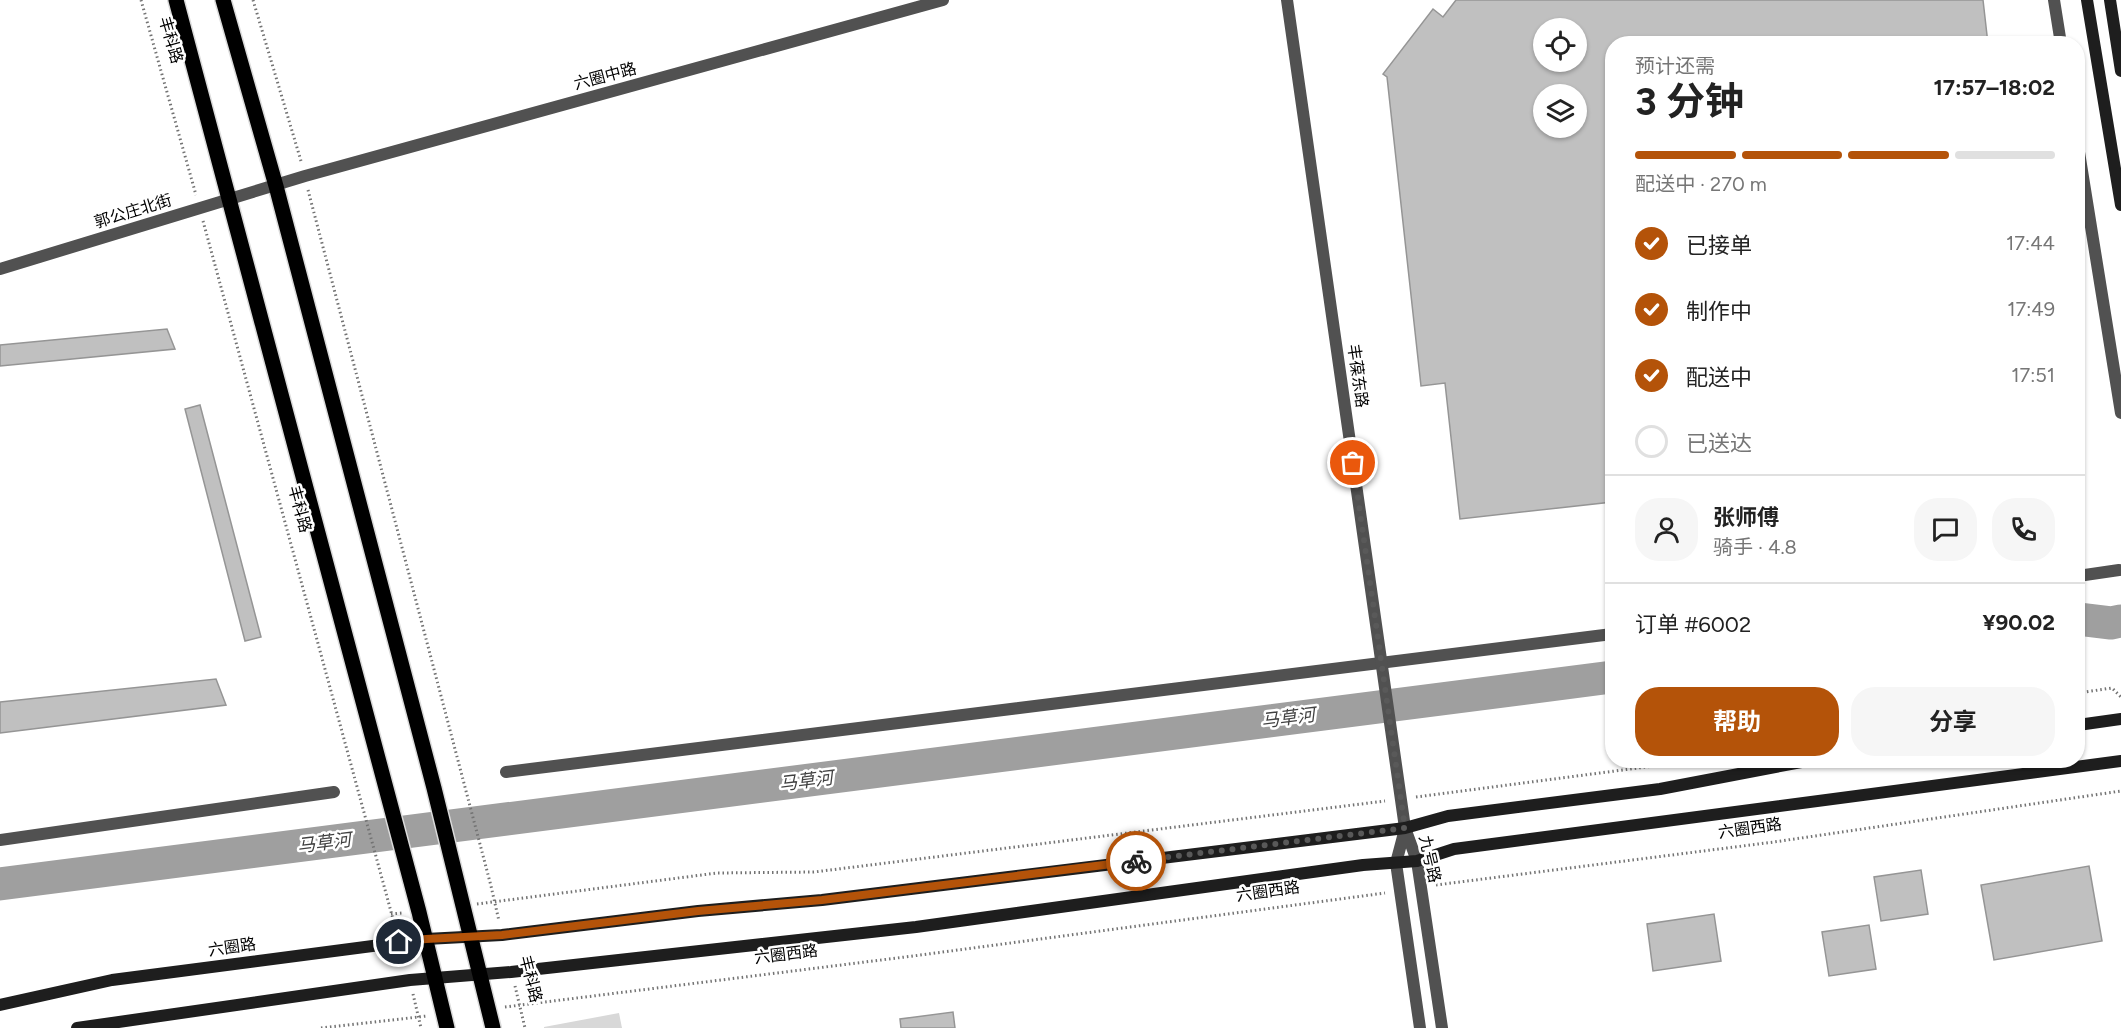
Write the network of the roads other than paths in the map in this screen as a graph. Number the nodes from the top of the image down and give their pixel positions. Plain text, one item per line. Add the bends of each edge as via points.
1 (176, 0) edge
2 (223, 0) edge
3 (943, 0) edge
4 (1287, 0) edge
5 (2054, 0) edge
6 (2087, 0) edge
7 (2110, 0) edge
8 (2060, 36) edge
9 (2121, 71) edge
10 (276, 186) junction
11 (2085, 189) edge
12 (230, 199) junction
13 (2121, 205) edge
14 (0, 269) edge
15 (2121, 413) edge
16 (2118, 570) dead end
17 (2085, 575) edge
18 (1605, 635) edge
19 (1382, 662) junction
20 (2121, 719) edge
21 (2085, 724) edge
22 (2121, 761) edge
23 (2085, 766) edge
24 (1770, 768) edge
25 (2068, 768) edge
26 (506, 772) dead end
27 (334, 792) dead end
28 (1405, 828) junction
29 (0, 840) edge
30 (1417, 861) junction
31 (1396, 863) junction
32 (471, 937) junction
33 (426, 939) junction
34 (480, 973) junction
35 (436, 977) junction
36 (0, 1005) edge
37 (446, 1021) edge
38 (77, 1028) edge
39 (492, 1028) edge
40 (1420, 1028) edge
41 (1442, 1028) edge

1 - 12 main road, 丰科路
2 - 10 main road
3 - 10 street, 六圈中路
4 - 19 street, 丰葆东路
5 - 8 street
6 - 13 main road
7 - 9 main road
10 - 12 street, 郭公庄北街
10 - 32 main road
11 - 15 street
12 - 14 street, 郭公庄北街
12 - 33 main road, 丰科路
16 - 17 street
18 - 19 street
19 - 26 street
19 - 28 street, 丰葆东路
20 - 21 main road
22 - 23 main road, 六圈西路
24 - 28 main road via 1660,789 1448,816
25 - 30 main road, 六圈西路 via 1454,849
27 - 29 street
28 - 30 street, 九号路
28 - 31 street, 九号路
28 - 32 main road via 822,900
30 - 31 main road, 六圈西路
30 - 41 street, 九号路
31 - 34 main road, 六圈西路 via 916,927
31 - 40 street, 九号路
32 - 33 main road, 六圈路
32 - 34 main road
33 - 35 main road, 丰科路
33 - 36 main road, 六圈路 via 112,980
34 - 35 main road
34 - 39 main road
35 - 37 main road, 丰科路
35 - 38 main road

